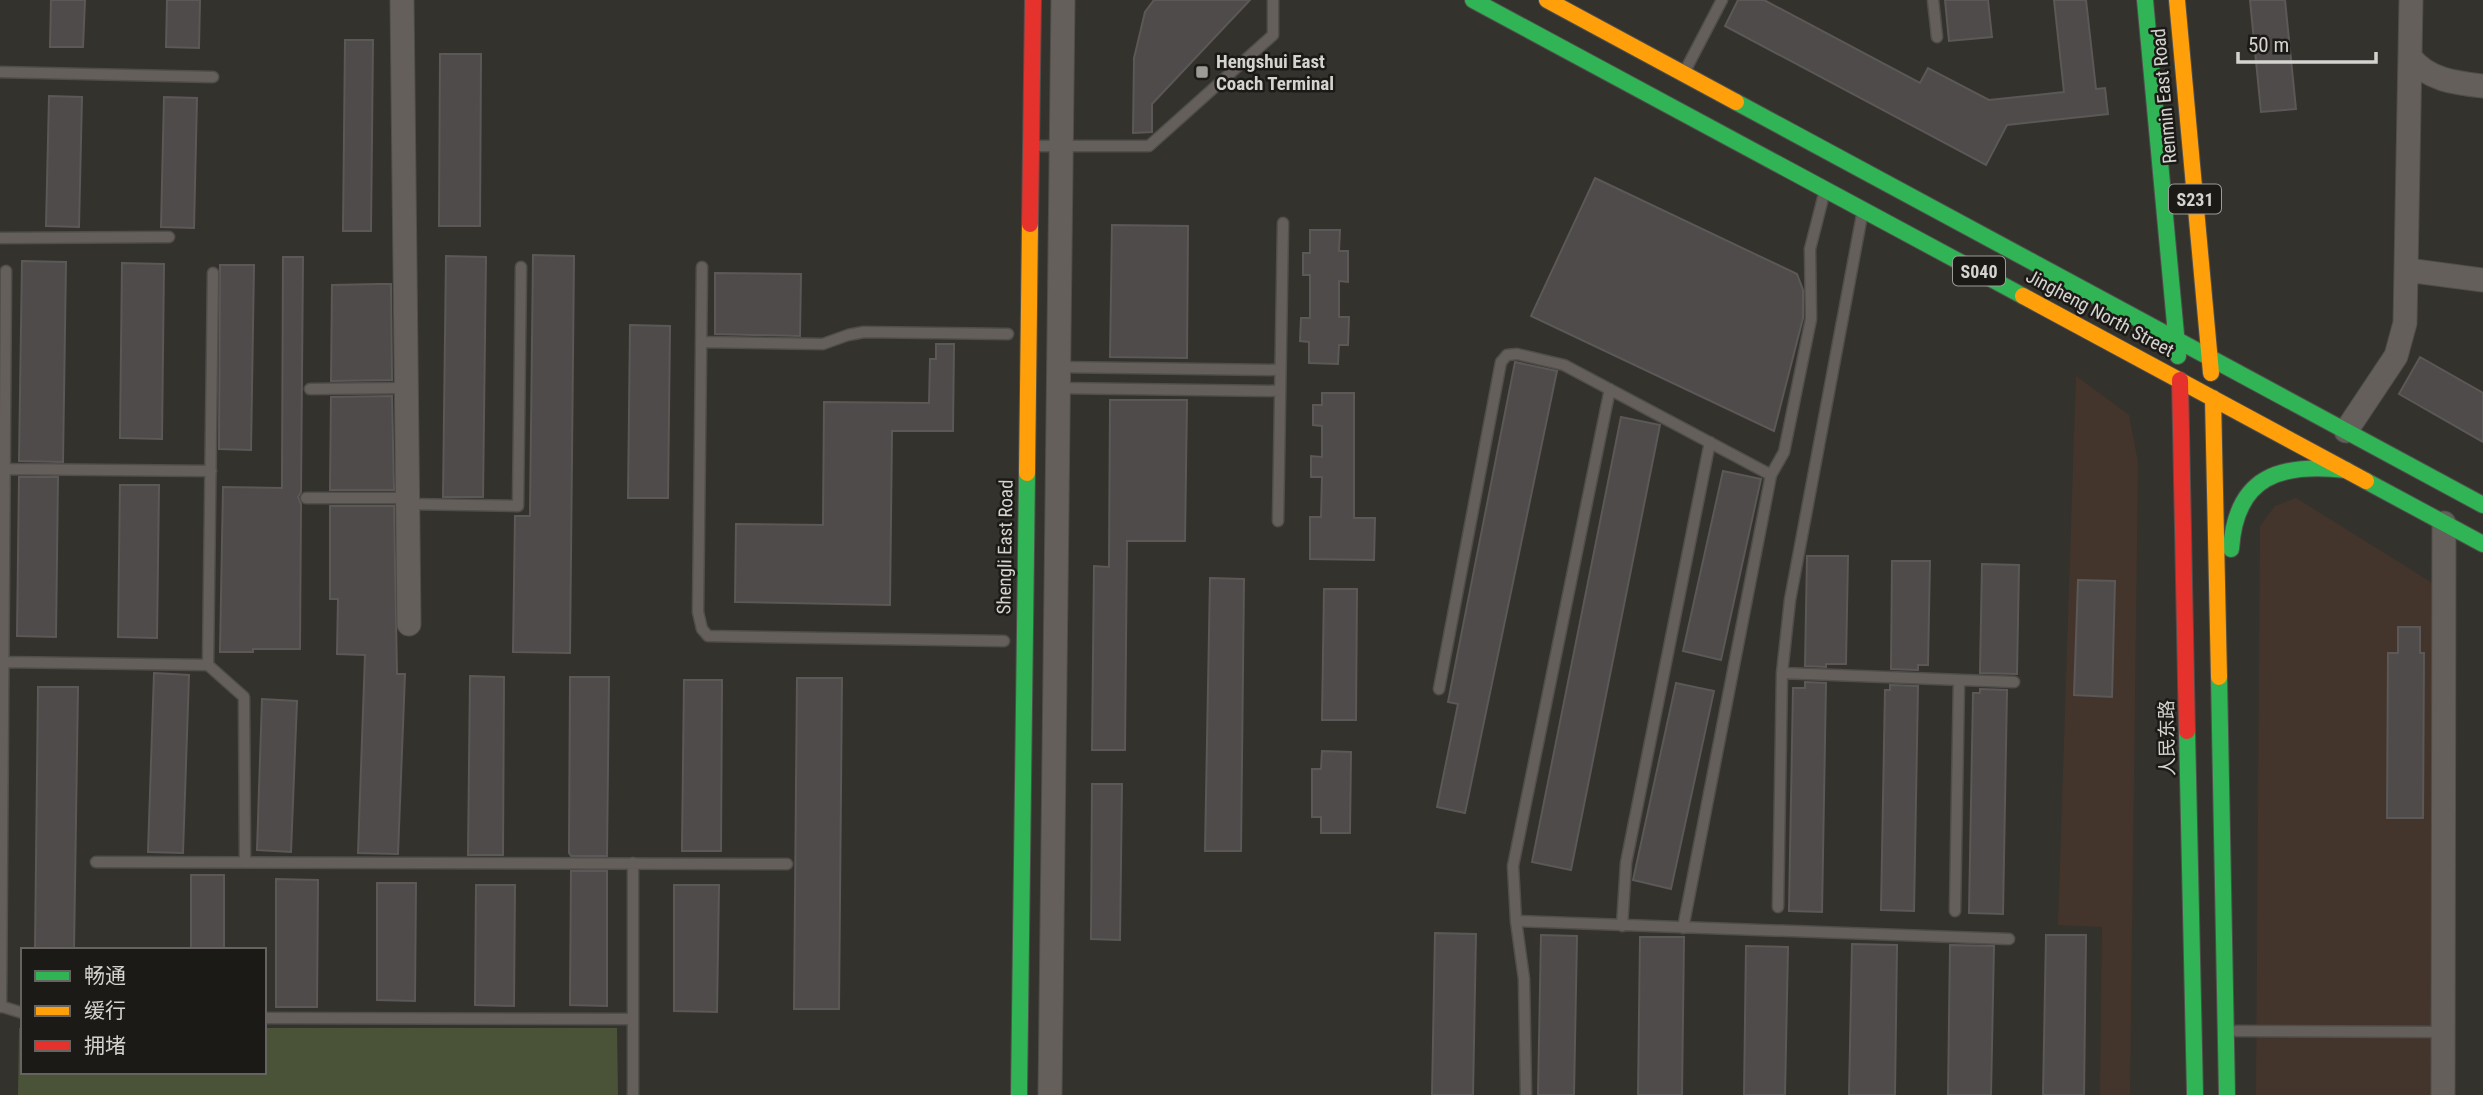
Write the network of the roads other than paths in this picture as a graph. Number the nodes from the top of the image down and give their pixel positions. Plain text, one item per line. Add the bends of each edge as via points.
1 (402, 0) edge
2 (1033, 0) edge
3 (1063, 0) edge
4 (1273, 0) edge
5 (1474, 0) edge
6 (1547, 0) edge
7 (1722, 0) edge
8 (1933, 0) edge
9 (2146, 0) edge
10 (2177, 0) edge
11 (2411, 0) edge
12 (1937, 37) dead end
13 (2410, 57) junction
14 (0, 72) edge
15 (1684, 73) junction
16 (213, 77) dead end
17 (2483, 86) edge
18 (1031, 146) junction
19 (1061, 146) junction
20 (1825, 188) junction
21 (1863, 209) junction
22 (1283, 223) dead end
23 (169, 237) dead end
24 (0, 238) edge
25 (521, 267) dead end
26 (702, 267) dead end
27 (2407, 270) junction
28 (6, 271) dead end
29 (213, 273) dead end
30 (2483, 280) edge
31 (1008, 334) dead end
32 (2176, 339) junction
33 (701, 342) junction
34 (2210, 357) junction
35 (1280, 370) junction
36 (1058, 377) junction
37 (2180, 380) junction
38 (407, 388) junction
39 (310, 389) dead end
40 (1610, 389) junction
41 (1280, 391) junction
42 (2213, 398) junction
43 (2346, 431) junction
44 (1710, 442) junction
45 (4, 469) junction
46 (2347, 470) junction
47 (211, 471) junction
48 (1771, 475) junction
49 (306, 498) dead end
50 (408, 501) junction
51 (2483, 505) edge
52 (1278, 522) dead end
53 (2444, 523) junction
54 (2483, 544) edge
55 (409, 624) dead end
56 (1004, 641) dead end
57 (3, 662) junction
58 (208, 664) junction
59 (1782, 673) junction
60 (1959, 680) junction
61 (2014, 682) dead end
62 (1439, 689) dead end
63 (2220, 725) junction
64 (96, 862) dead end
65 (245, 862) junction
66 (633, 863) junction
67 (787, 864) dead end
68 (1778, 907) dead end
69 (1955, 911) dead end
70 (1516, 921) junction
71 (1622, 926) junction
72 (1683, 928) junction
73 (2010, 939) dead end
74 (1, 1007) edge
75 (21, 1012) edge
76 (266, 1018) edge
77 (633, 1019) junction
78 (2235, 1031) dead end
79 (2444, 1032) junction
80 (1526, 1094) edge
81 (633, 1095) edge
82 (1018, 1095) edge
83 (1050, 1095) edge
84 (2195, 1095) edge
85 (2227, 1095) edge
86 (2444, 1095) edge

1 - 38 street
2 - 18 main road, Shengli East Road
3 - 19 street
4 - 19 lane via 1273,36 1149,146
5 - 20 main road, Jingheng North Street / S040
6 - 15 main road, Jingheng North Street / S040
7 - 15 lane
8 - 12 lane
9 - 32 main road, Renmin East Road / S231
10 - 34 main road, Renmin East Road / S231
11 - 13 street
13 - 17 street via 2432,76
13 - 27 street
14 - 16 lane
15 - 32 main road, Jingheng North Street / S040
18 - 19 lane
18 - 82 main road, Shengli East Road
19 - 36 street
20 - 21 main road, Jingheng North Street / S040
20 - 48 lane via 1810,249 1811,319 1784,452
21 - 37 main road, Jingheng North Street / S040
21 - 59 lane via 1790,600
22 - 35 lane
23 - 24 lane
25 - 50 lane via 518,506
26 - 33 lane
27 - 30 street
27 - 43 street via 2405,323 2396,356
28 - 45 lane
29 - 47 lane
31 - 33 lane via 864,332 823,344
32 - 34 main road, Jingheng North Street / S040
32 - 37 main road, Renmin East Road / S231
33 - 56 lane via 698,612 708,636
34 - 42 main road, Renmin East Road / S231
34 - 43 main road, Jingheng North Street / S040
35 - 36 lane
35 - 41 lane
36 - 41 lane
36 - 83 street
37 - 42 main road, Jingheng North Street / S040
37 - 84 main road, 人民东路
38 - 39 lane
38 - 50 street
40 - 44 lane
40 - 62 lane via 1564,365 1517,354 1507,355 1502,362
40 - 70 lane via 1513,866
41 - 52 lane
42 - 46 main road, Jingheng North Street / S040
42 - 63 main road
43 - 51 main road, Jingheng North Street / S040
44 - 48 lane
44 - 71 lane via 1626,863
45 - 47 lane
45 - 57 lane
46 - 53 main road, Jingheng North Street / S040
46 - 63 main road via 2307,467 2280,474 2246,495 2235,514
47 - 58 lane
48 - 72 lane
49 - 50 lane
50 - 55 street
53 - 54 main road, Jingheng North Street / S040
53 - 79 street
57 - 58 lane
57 - 74 lane
58 - 65 lane via 244,697
59 - 60 lane
59 - 68 lane
60 - 61 lane
60 - 69 lane
63 - 85 main road
64 - 65 lane
65 - 66 lane
66 - 67 lane
66 - 77 lane
70 - 71 lane
70 - 80 lane via 1524,979
71 - 72 lane
72 - 73 lane
74 - 75 lane
76 - 77 lane
77 - 81 lane
78 - 79 lane
79 - 86 street

